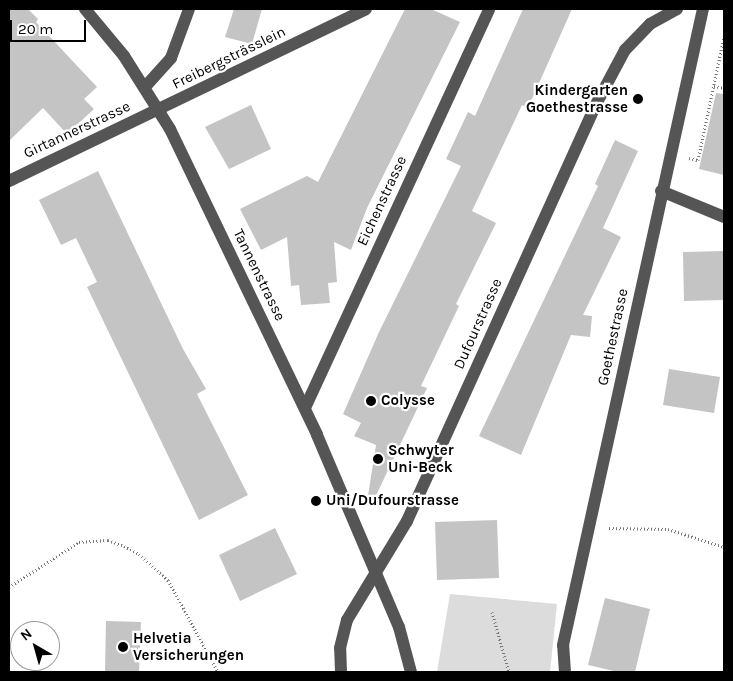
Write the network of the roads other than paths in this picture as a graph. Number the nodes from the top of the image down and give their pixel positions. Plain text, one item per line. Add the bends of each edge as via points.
1 (85, 9) edge
2 (189, 9) edge
3 (366, 9) edge
4 (489, 9) edge
5 (677, 9) edge
6 (703, 9) edge
7 (145, 87) junction
8 (160, 110) junction
9 (9, 181) edge
10 (661, 191) junction
11 (724, 216) edge
12 (305, 408) junction
13 (377, 571) junction
14 (341, 672) edge
15 (411, 672) edge
16 (565, 672) edge

1 - 7 street, Tannenstrasse
2 - 7 street via 171,58
3 - 8 street, Freibergsträsslein
4 - 12 street, Eichenstrasse
5 - 13 street, Dufourstrasse via 650,24 625,50 594,108 407,521
6 - 10 street, Goethestrasse
7 - 8 street, Tannenstrasse
8 - 9 street, Girtannerstrasse
8 - 12 street, Tannenstrasse
10 - 11 street
10 - 16 street, Goethestrasse via 562,645
12 - 13 street, Tannenstrasse
13 - 14 street, Dufourstrasse via 347,620 340,648
13 - 15 street, Tannenstrasse via 399,627

